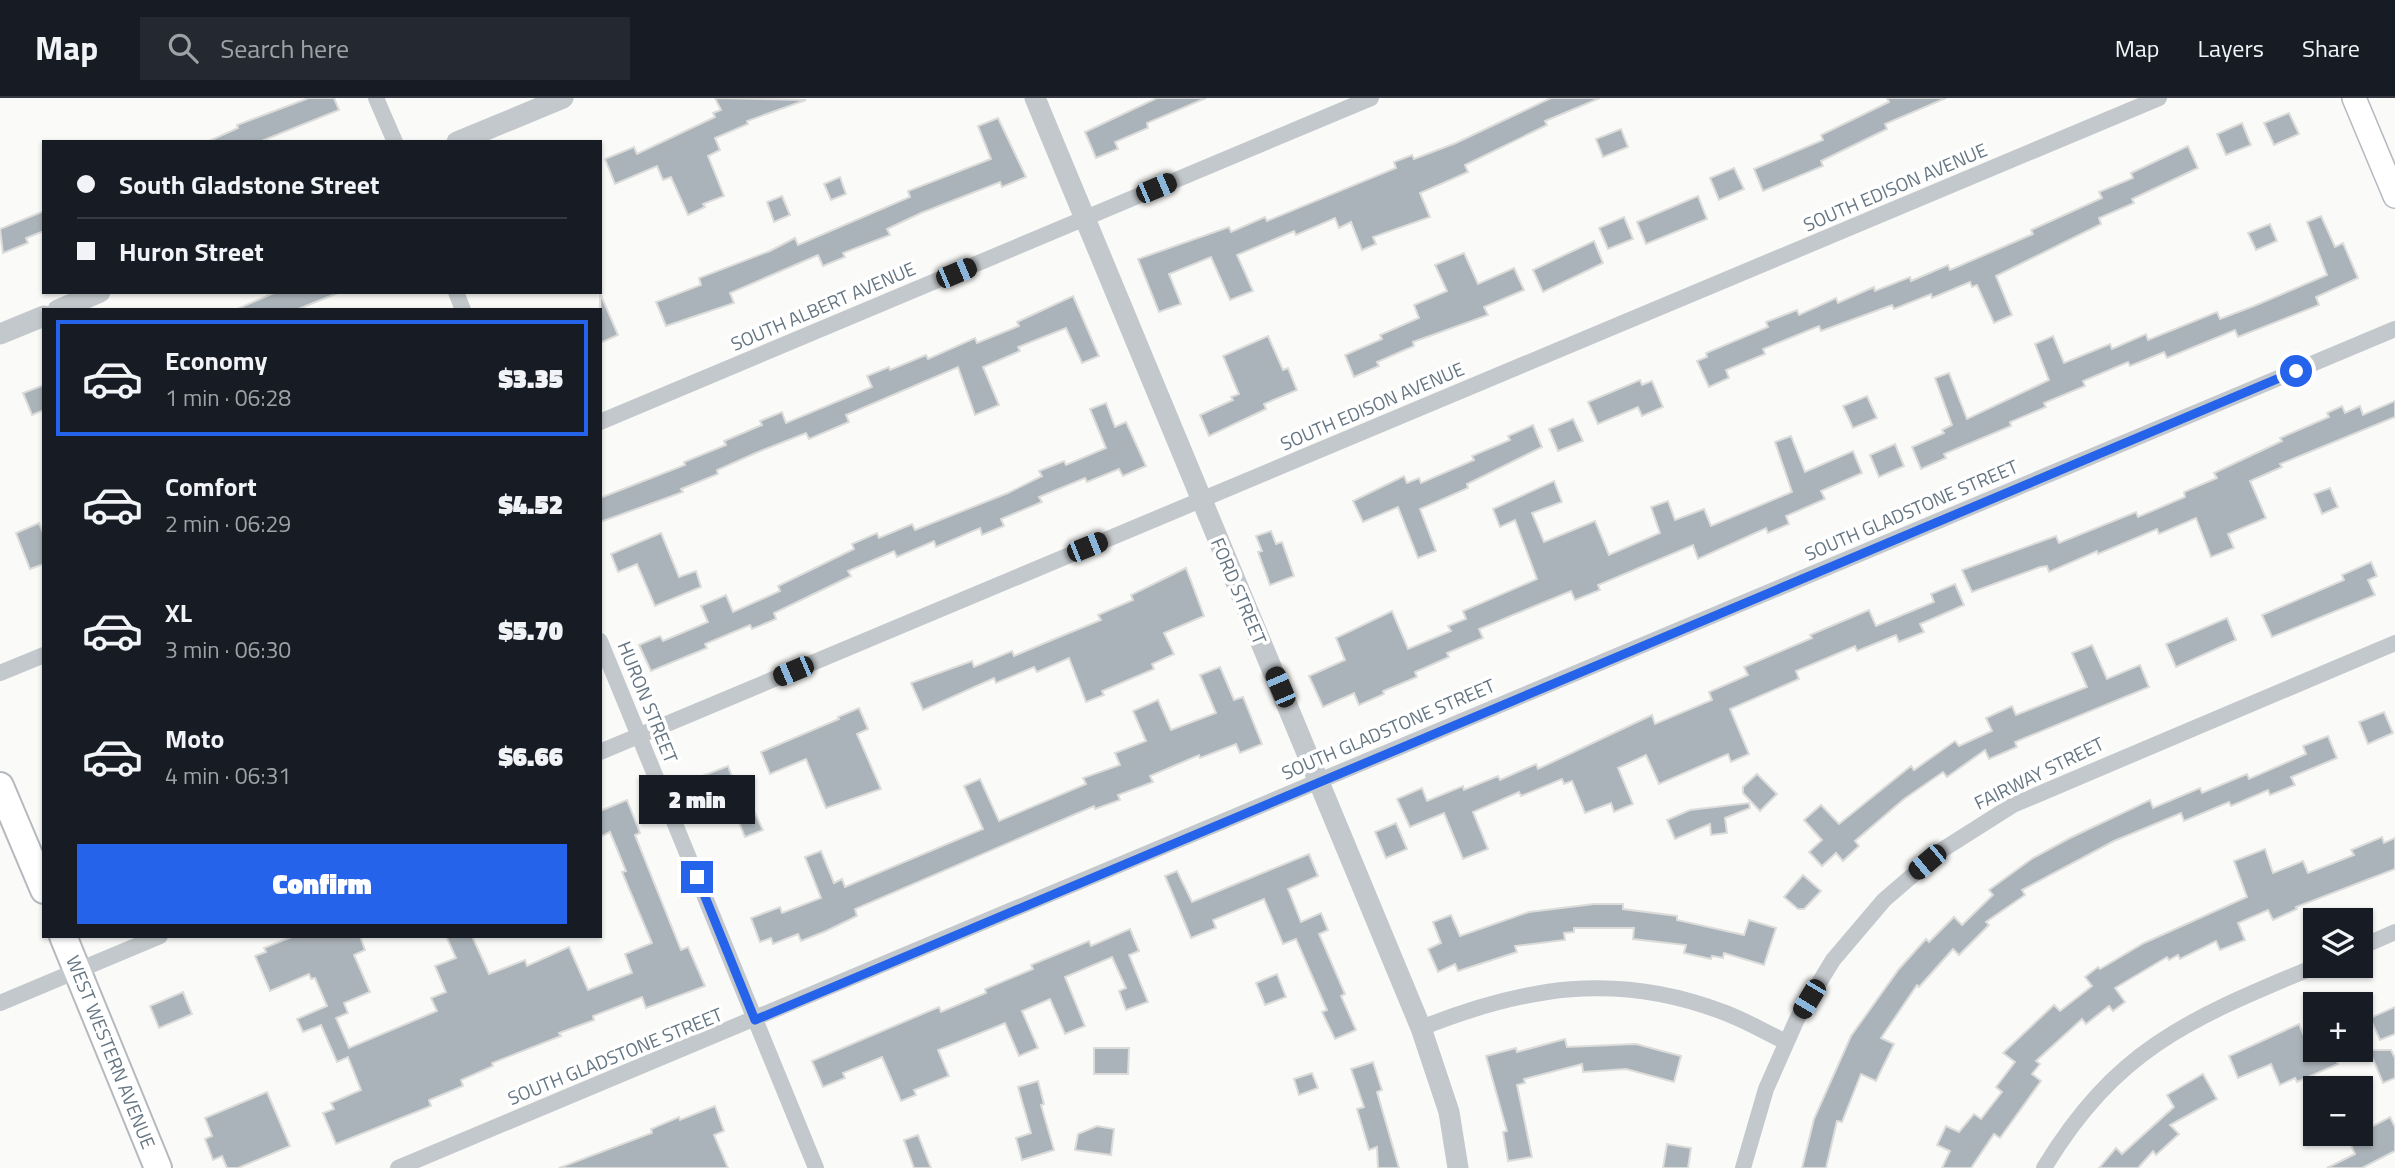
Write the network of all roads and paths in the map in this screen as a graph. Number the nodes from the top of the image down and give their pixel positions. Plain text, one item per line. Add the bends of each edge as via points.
1 (376, 98) edge
2 (563, 98) edge
3 (1035, 98) edge
4 (1371, 98) edge
5 (2159, 98) edge
6 (2354, 98) edge
7 (394, 140) edge
8 (462, 140) edge
9 (2395, 196) edge
10 (1083, 219) junction
11 (95, 294) edge
12 (63, 308) edge
13 (42, 317) edge
14 (2395, 329) edge
15 (0, 334) edge
16 (602, 421) edge
17 (1200, 501) junction
18 (2395, 643) edge
19 (602, 646) edge
20 (42, 656) edge
21 (0, 673) edge
22 (639, 735) junction
23 (602, 751) edge
24 (1320, 781) junction
25 (0, 786) edge
26 (42, 885) edge
27 (2395, 933) edge
28 (64, 938) edge
29 (155, 938) edge
30 (2373, 942) edge
31 (78, 971) junction
32 (2303, 972) edge
33 (0, 1003) edge
34 (755, 1020) junction
35 (1421, 1028) junction
36 (1786, 1042) junction
37 (158, 1168) edge
38 (398, 1168) edge
39 (816, 1168) edge
40 (1458, 1168) edge
41 (1743, 1168) edge
42 (2044, 1168) edge

1 - 7 street
2 - 8 street
3 - 10 street, FORD STREET
4 - 10 street, SOUTH ALBERT AVENUE
5 - 17 street, SOUTH EDISON AVENUE
6 - 9 main road
10 - 16 street, SOUTH ALBERT AVENUE
10 - 17 street, FORD STREET
11 - 12 street
13 - 15 street
14 - 24 street, SOUTH GLADSTONE STREET
17 - 22 street, SOUTH EDISON AVENUE
17 - 24 street, FORD STREET
18 - 36 street, FAIRWAY STREET via 2086,772 1973,828 1913,874 1856,930 1833,960
19 - 22 street, HURON STREET
20 - 21 street
22 - 23 street, SOUTH EDISON AVENUE
22 - 34 street, HURON STREET
24 - 34 street, SOUTH GLADSTONE STREET
24 - 35 street, FORD STREET
25 - 26 main road
27 - 30 street
28 - 31 main road, WEST WESTERN AVENUE
29 - 31 street
31 - 33 street
31 - 37 main road, WEST WESTERN AVENUE
32 - 42 street via 2193,1019 2137,1057 2086,1106
34 - 38 street, SOUTH GLADSTONE STREET
34 - 39 street, HURON STREET
35 - 36 street via 1516,996 1589,987 1646,990 1682,999 1725,1012
35 - 40 street, FORD STREET via 1449,1112
36 - 41 street, FAIRWAY STREET via 1766,1089

